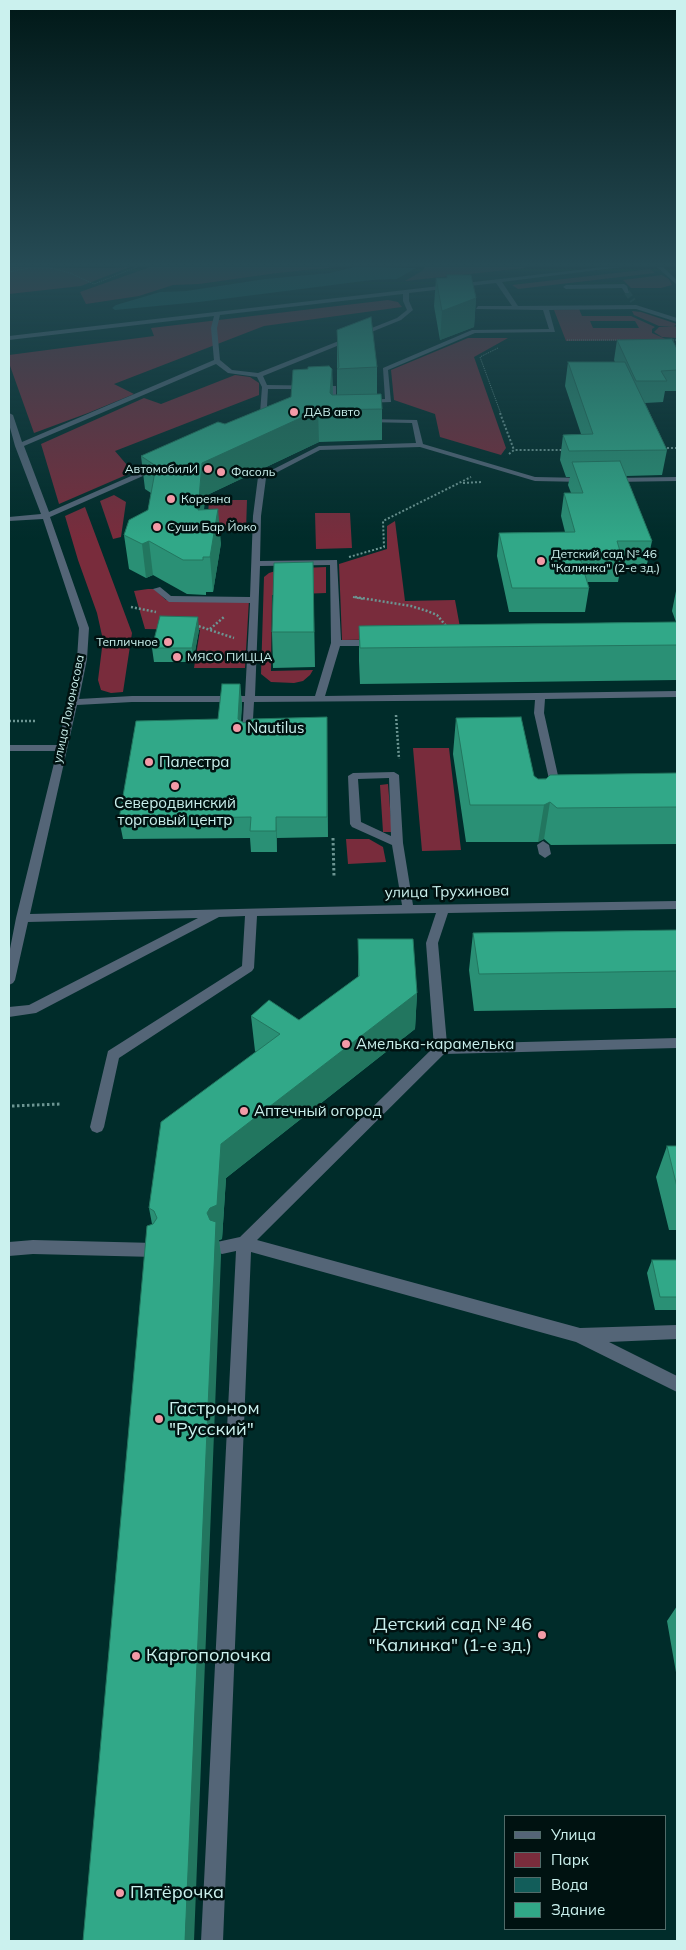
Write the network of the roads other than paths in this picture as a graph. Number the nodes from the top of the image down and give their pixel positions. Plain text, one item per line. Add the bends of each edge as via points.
1 (217, 358) edge
2 (301, 358) edge
3 (411, 358) edge
4 (217, 361) junction
5 (258, 375) junction
6 (265, 387) junction
7 (388, 401) junction
8 (344, 402) edge
9 (362, 402) edge
10 (9, 415) edge
11 (392, 421) junction
12 (354, 422) edge
13 (253, 428) edge
14 (420, 445) junction
15 (20, 446) junction
16 (163, 466) edge
17 (677, 479) edge
18 (46, 516) junction
19 (9, 519) edge
20 (256, 564) junction
21 (157, 589) dead end
22 (255, 600) junction
23 (383, 642) edge
24 (336, 643) junction
25 (677, 694) edge
26 (540, 696) junction
27 (319, 699) junction
28 (250, 700) junction
29 (73, 702) junction
30 (246, 739) edge
31 (9, 748) edge
32 (61, 748) junction
33 (546, 800) edge
34 (397, 843) junction
35 (677, 905) edge
36 (408, 909) junction
37 (443, 909) junction
38 (251, 912) junction
39 (217, 913) junction
40 (22, 918) junction
41 (9, 980) edge
42 (9, 1012) edge
43 (677, 1043) edge
44 (441, 1049) junction
45 (97, 1128) dead end
46 (244, 1243) junction
47 (222, 1247) dead end
48 (9, 1249) edge
49 (155, 1250) edge
50 (677, 1332) edge
51 (579, 1335) junction
52 (677, 1384) edge
53 (212, 1941) edge

1 - 4 street
2 - 5 street
3 - 7 street via 385,369
4 - 5 street via 230,372
4 - 15 street
5 - 6 street
6 - 8 street via 334,387 334,402
6 - 13 street via 262,424
7 - 9 street
7 - 11 street
10 - 15 street, улица Ломоносова
11 - 12 street
11 - 14 street via 415,421
14 - 17 street via 535,479
14 - 20 street via 319,448 262,477
15 - 18 street, улица Ломоносова
16 - 18 street
18 - 19 street
18 - 29 street, улица Ломоносова via 84,628 82,659
20 - 22 street
20 - 24 street via 334,562
21 - 22 street via 169,599
22 - 28 street
23 - 24 street
24 - 27 street
25 - 26 street
26 - 27 street
26 - 33 street via 539,713 561,789
27 - 28 street
28 - 29 street
28 - 30 street
29 - 32 street, улица Ломоносова
31 - 32 street
32 - 40 street, улица Ломоносова
34 - 34 street via 394,775 353,776 356,824
34 - 36 street
35 - 37 street, улица Трухинова
36 - 37 street, улица Трухинова
36 - 38 street, улица Трухинова
37 - 44 street via 432,943
38 - 39 street, улица Трухинова
38 - 45 street via 248,968 113,1054
39 - 40 street, улица Трухинова
39 - 42 street, улица Трухинова via 31,1010
40 - 41 street, улица Ломоносова
43 - 44 street
44 - 46 street
46 - 47 street
46 - 51 street
46 - 53 street
48 - 49 street
50 - 51 street
51 - 52 street

